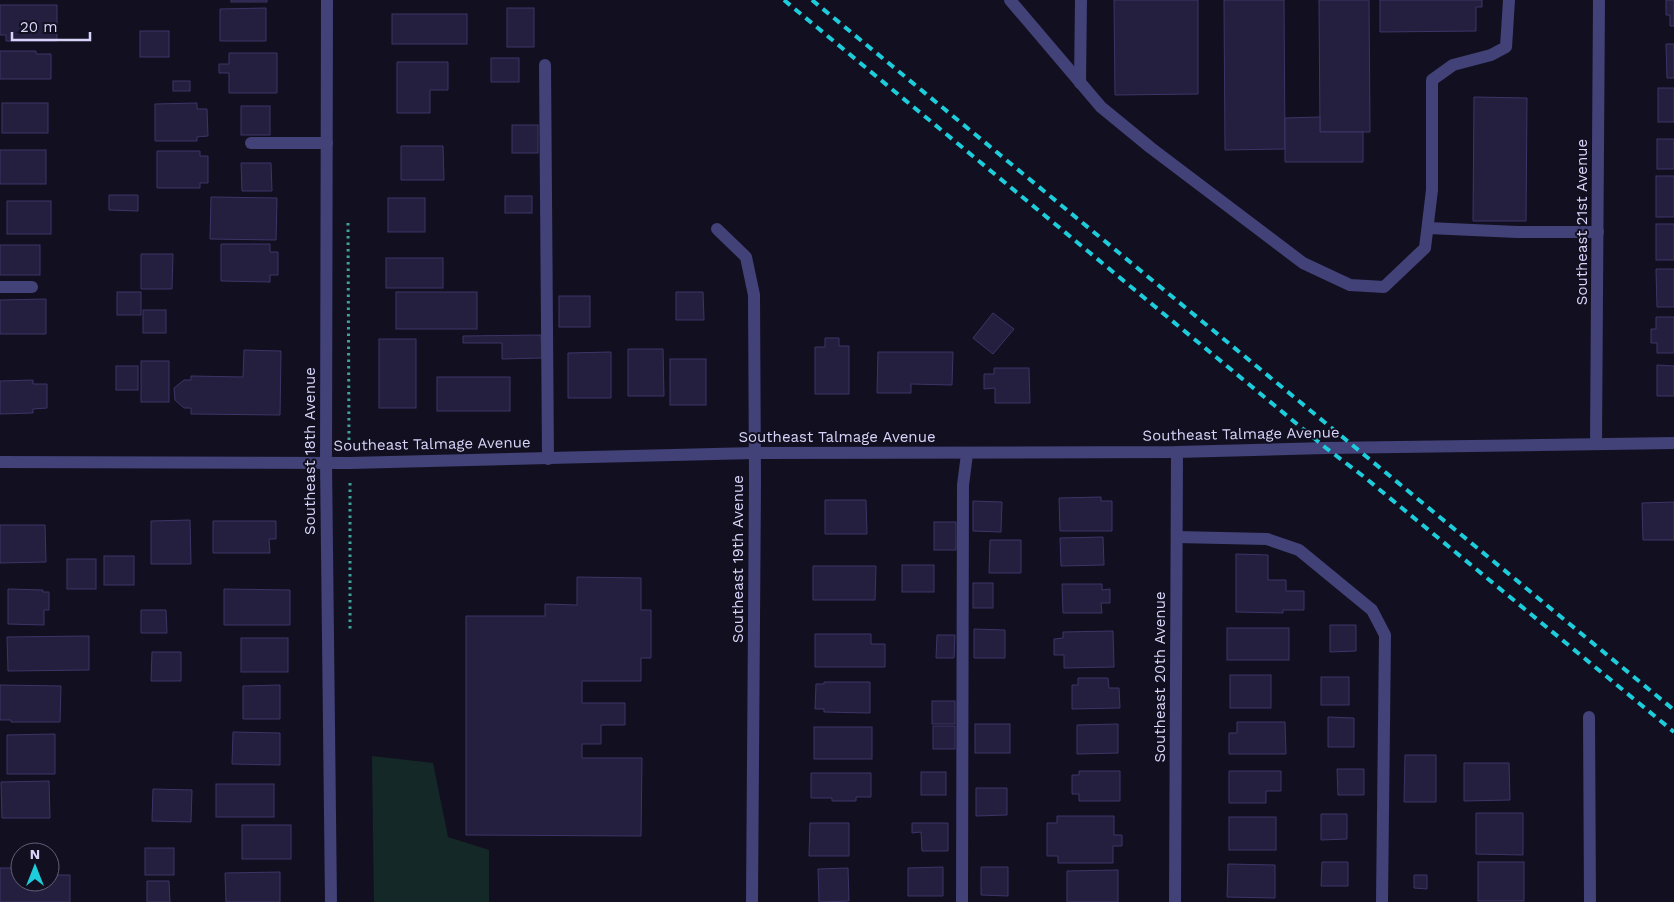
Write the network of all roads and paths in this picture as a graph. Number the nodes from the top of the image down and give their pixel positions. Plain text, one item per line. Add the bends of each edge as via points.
1 (327, 0) edge
2 (1010, 0) edge
3 (1081, 0) edge
4 (1509, 0) edge
5 (1599, 0) edge
6 (546, 65) dead end
7 (1080, 83) junction
8 (251, 143) dead end
9 (327, 143) junction
10 (1428, 228) junction
11 (717, 229) dead end
12 (1598, 232) junction
13 (0, 287) edge
14 (32, 287) dead end
15 (1674, 443) edge
16 (1596, 444) junction
17 (1177, 452) junction
18 (755, 453) junction
19 (968, 454) junction
20 (548, 458) junction
21 (0, 462) edge
22 (326, 462) junction
23 (1177, 537) junction
24 (1589, 717) dead end
25 (332, 902) edge
26 (752, 902) edge
27 (962, 902) edge
28 (1175, 902) edge
29 (1382, 902) edge
30 (1590, 902) edge

1 - 9 street, Southeast 18th Avenue
2 - 7 street
3 - 7 street
4 - 10 street via 1506,47 1491,55 1453,65 1432,80 1432,190
5 - 12 street, Southeast 21st Avenue
6 - 20 street
7 - 10 street via 1101,107 1151,148 1303,263 1350,285 1384,287 1425,248
8 - 9 street
9 - 22 street, Southeast 18th Avenue
10 - 12 street
11 - 18 street, Southeast 19th Avenue via 746,257 754,295
12 - 16 street, Southeast 21st Avenue
13 - 14 street
15 - 16 street, Southeast Talmage Avenue
16 - 17 street, Southeast Talmage Avenue
17 - 19 street, Southeast Talmage Avenue
17 - 23 street, Southeast 20th Avenue
18 - 19 street, Southeast Talmage Avenue
18 - 20 street, Southeast Talmage Avenue
18 - 26 street, Southeast 19th Avenue
19 - 27 street via 963,485
20 - 22 street, Southeast Talmage Avenue
21 - 22 street, Southeast Talmage Avenue
22 - 25 street, Southeast 18th Avenue
23 - 28 street, Southeast 20th Avenue
23 - 29 street via 1267,539 1299,550 1372,610 1385,635
24 - 30 street

